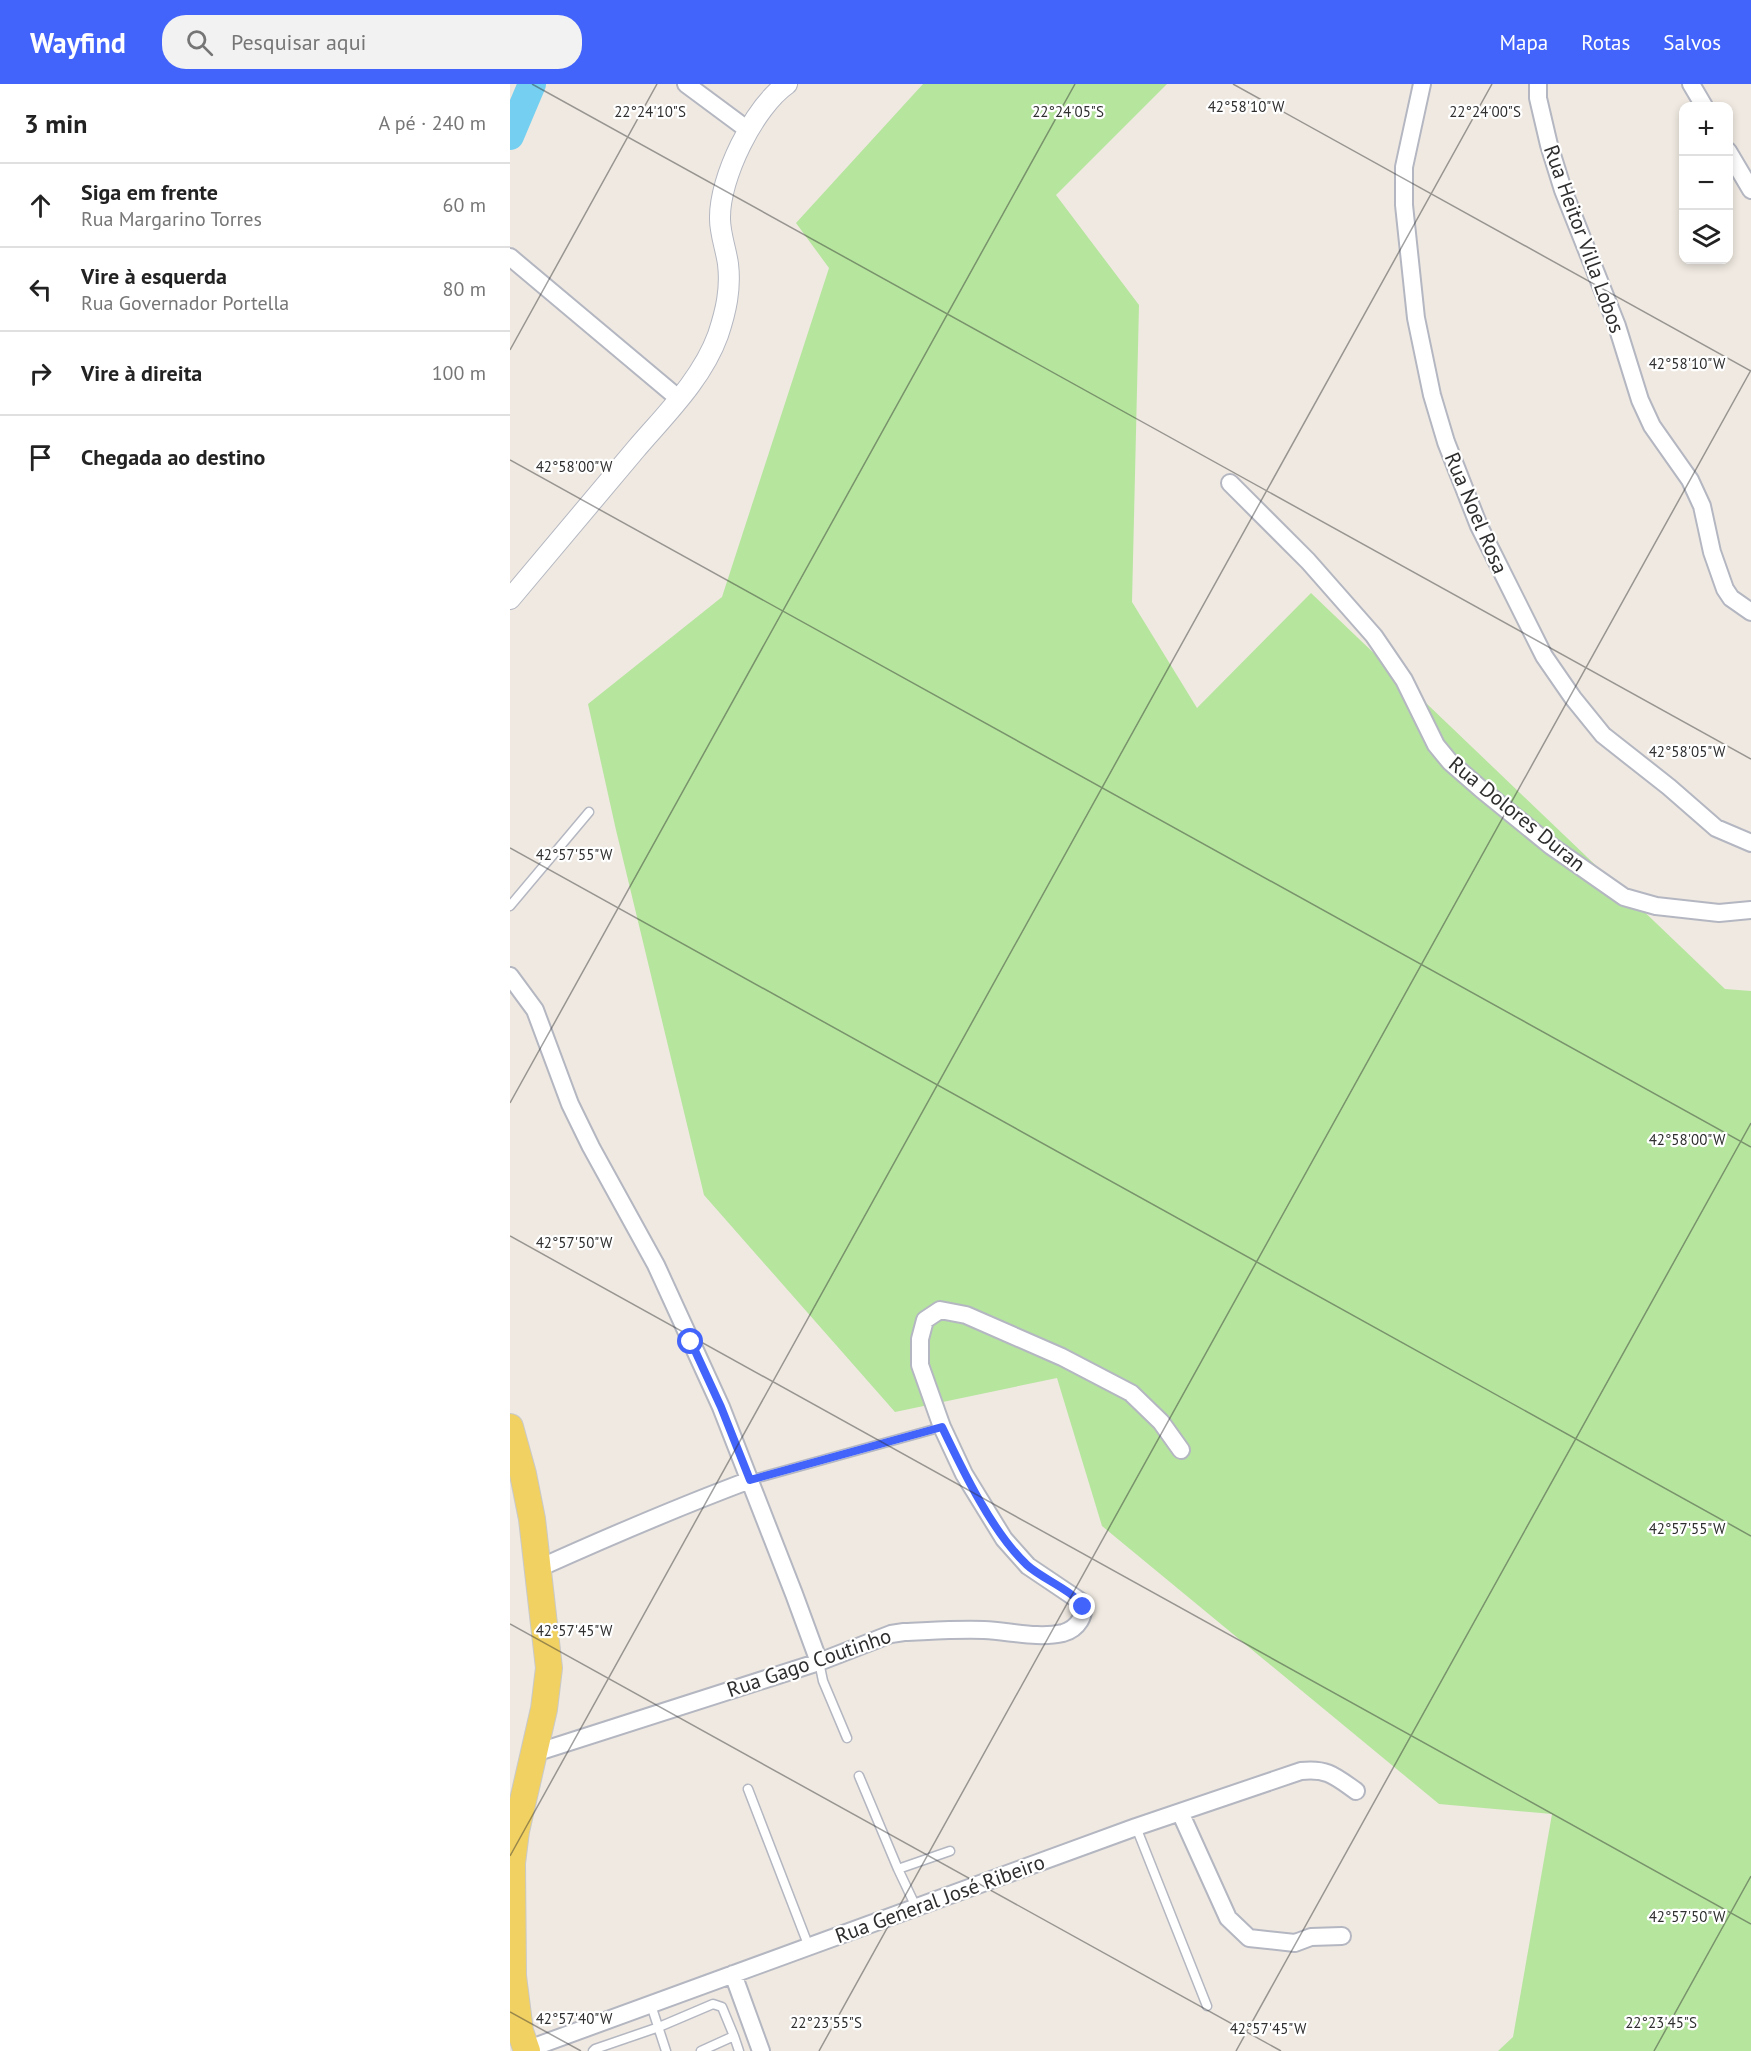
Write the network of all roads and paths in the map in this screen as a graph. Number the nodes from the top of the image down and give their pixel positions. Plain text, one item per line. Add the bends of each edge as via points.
1 (686, 84) edge
2 (787, 84) edge
3 (1422, 84) edge
4 (1538, 84) edge
5 (1691, 84) edge
6 (1702, 102) edge
7 (748, 130) junction
8 (1731, 156) edge
9 (1751, 190) edge
10 (510, 257) edge
11 (678, 398) junction
12 (1230, 483) dead end
13 (510, 599) edge
14 (1751, 612) edge
15 (589, 812) dead end
16 (1751, 843) edge
17 (510, 906) edge
18 (1751, 910) edge
19 (510, 976) edge
20 (510, 1427) edge
21 (942, 1427) junction
22 (1181, 1450) dead end
23 (750, 1480) junction
24 (537, 1569) junction
25 (819, 1662) junction
26 (847, 1738) dead end
27 (535, 1753) junction
28 (860, 1776) dead end
29 (748, 1789) dead end
30 (1356, 1791) dead end
31 (1180, 1812) junction
32 (1136, 1827) junction
33 (950, 1851) dead end
34 (898, 1869) junction
35 (916, 1907) junction
36 (1342, 1936) dead end
37 (809, 1948) junction
38 (733, 1974) junction
39 (651, 2005) junction
40 (1207, 2006) dead end
41 (659, 2027) junction
42 (734, 2036) junction
43 (526, 2050) edge
44 (593, 2051) edge
45 (666, 2051) edge
46 (701, 2051) edge
47 (739, 2051) edge
48 (761, 2051) edge

1 - 7 street
2 - 7 street via 770,98
3 - 16 street, Rua Noel Rosa via 1404,166 1404,206 1415,309 1446,442 1479,526 1544,656 1603,735 1716,828
4 - 14 street, Rua Heitor Villa Lobos via 1549,145 1563,190 1617,326 1640,400 1702,506 1725,589
5 - 6 street
7 - 11 street via 720,204 728,264 727,309 707,360
8 - 9 street
10 - 11 street
11 - 13 street
12 - 18 street, Rua Dolores Duran via 1308,561 1374,636 1404,680 1436,745 1481,789 1551,846 1624,897 1656,906 1719,913
15 - 17 lane
19 - 23 street via 535,1010 570,1104 656,1265
20 - 24 main road via 532,1519
21 - 22 street via 920,1365 925,1320 940,1310 966,1315 1062,1357 1131,1393 1161,1422
21 - 23 lane
21 - 25 street, Rua Gago Coutinho via 964,1474 1004,1539 1028,1566 1080,1601 1083,1614 1078,1624 1056,1634 983,1630 904,1632
23 - 24 street
23 - 25 street
24 - 27 main road via 549,1668
25 - 26 lane
25 - 27 street, Rua Gago Coutinho
27 - 43 main road via 512,1863 513,1976
28 - 34 lane
29 - 37 lane
30 - 31 street, Rua General José Ribeiro via 1334,1775 1317,1769
31 - 32 street, Rua General José Ribeiro
31 - 36 street via 1228,1918 1243,1934 1294,1943 1311,1937
32 - 35 street, Rua General José Ribeiro
32 - 40 lane
33 - 34 lane
34 - 35 lane
35 - 37 street, Rua General José Ribeiro
37 - 38 street, Rua General José Ribeiro
38 - 39 street, Rua General José Ribeiro
38 - 48 street
39 - 41 lane
39 - 43 street, Rua General José Ribeiro
41 - 42 lane via 716,2004 722,2007
41 - 44 lane
41 - 45 lane
42 - 46 lane
42 - 47 lane

